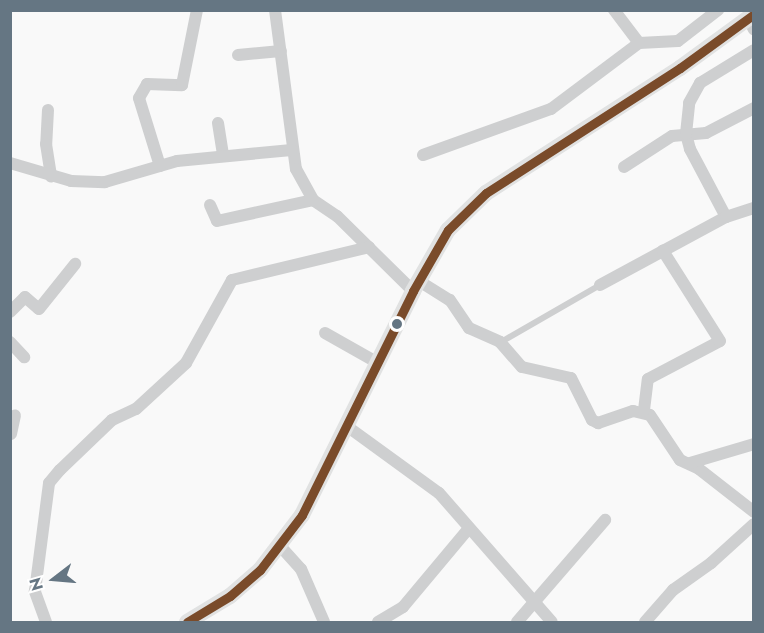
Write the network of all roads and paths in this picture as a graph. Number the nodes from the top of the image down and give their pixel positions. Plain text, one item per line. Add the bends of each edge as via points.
1 (197, 10) edge
2 (275, 10) edge
3 (614, 10) edge
4 (718, 10) edge
5 (752, 21) edge
6 (639, 43) junction
7 (753, 50) edge
8 (281, 51) junction
9 (238, 55) dead end
10 (753, 108) edge
11 (48, 110) dead end
12 (219, 123) dead end
13 (686, 134) junction
14 (291, 150) junction
15 (423, 155) dead end
16 (222, 156) junction
17 (10, 163) edge
18 (160, 166) junction
19 (624, 167) dead end
20 (51, 177) junction
21 (313, 200) junction
22 (210, 206) dead end
23 (752, 212) edge
24 (726, 217) junction
25 (369, 247) junction
26 (663, 251) junction
27 (75, 264) dead end
28 (600, 285) joint
29 (416, 286) junction
30 (10, 312) edge
31 (325, 333) dead end
32 (10, 342) edge
33 (500, 342) junction
34 (24, 357) dead end
35 (378, 363) junction
36 (644, 410) junction
37 (15, 415) dead end
38 (348, 427) junction
39 (11, 434) edge
40 (753, 444) edge
41 (690, 463) junction
42 (753, 512) edge
43 (605, 520) dead end
44 (753, 524) edge
45 (469, 528) junction
46 (280, 547) junction
47 (534, 603) junction
48 (46, 622) edge
49 (187, 622) edge
50 (324, 622) edge
51 (378, 622) edge
52 (518, 622) edge
53 (552, 622) edge
54 (645, 622) edge

1 - 18 street via 182,85 147,84 139,98
2 - 8 street
3 - 6 street
4 - 6 street via 678,41
5 - 29 street via 486,193 448,230
6 - 15 street via 551,109
7 - 13 street via 700,83 689,103
8 - 9 street
8 - 14 street
10 - 13 street via 706,133
11 - 20 street
12 - 16 street
13 - 19 street via 672,136
13 - 24 street
14 - 16 street
14 - 21 street via 296,169
16 - 18 street
17 - 20 street
18 - 20 street via 105,182
21 - 22 street via 217,222
21 - 25 street via 337,216
23 - 24 street
24 - 26 street
25 - 29 street
25 - 48 street via 232,280 186,363 136,409 112,420 60,470 49,483 34,591
26 - 28 street
26 - 36 street via 720,341 648,380
27 - 30 street via 39,309 25,297
28 - 33 lane
29 - 33 street via 450,300 469,328
29 - 35 street
31 - 35 street
32 - 34 street
33 - 36 street via 522,367 571,378 592,420 598,423
35 - 38 street
36 - 41 street via 680,460
37 - 39 street
38 - 45 street via 439,494
38 - 46 street via 302,515
40 - 41 street
41 - 42 street
43 - 47 street
44 - 54 street via 711,564 673,590
45 - 47 street
45 - 51 street via 403,608
46 - 49 street via 230,596
46 - 50 street via 301,569
47 - 52 street
47 - 53 street

